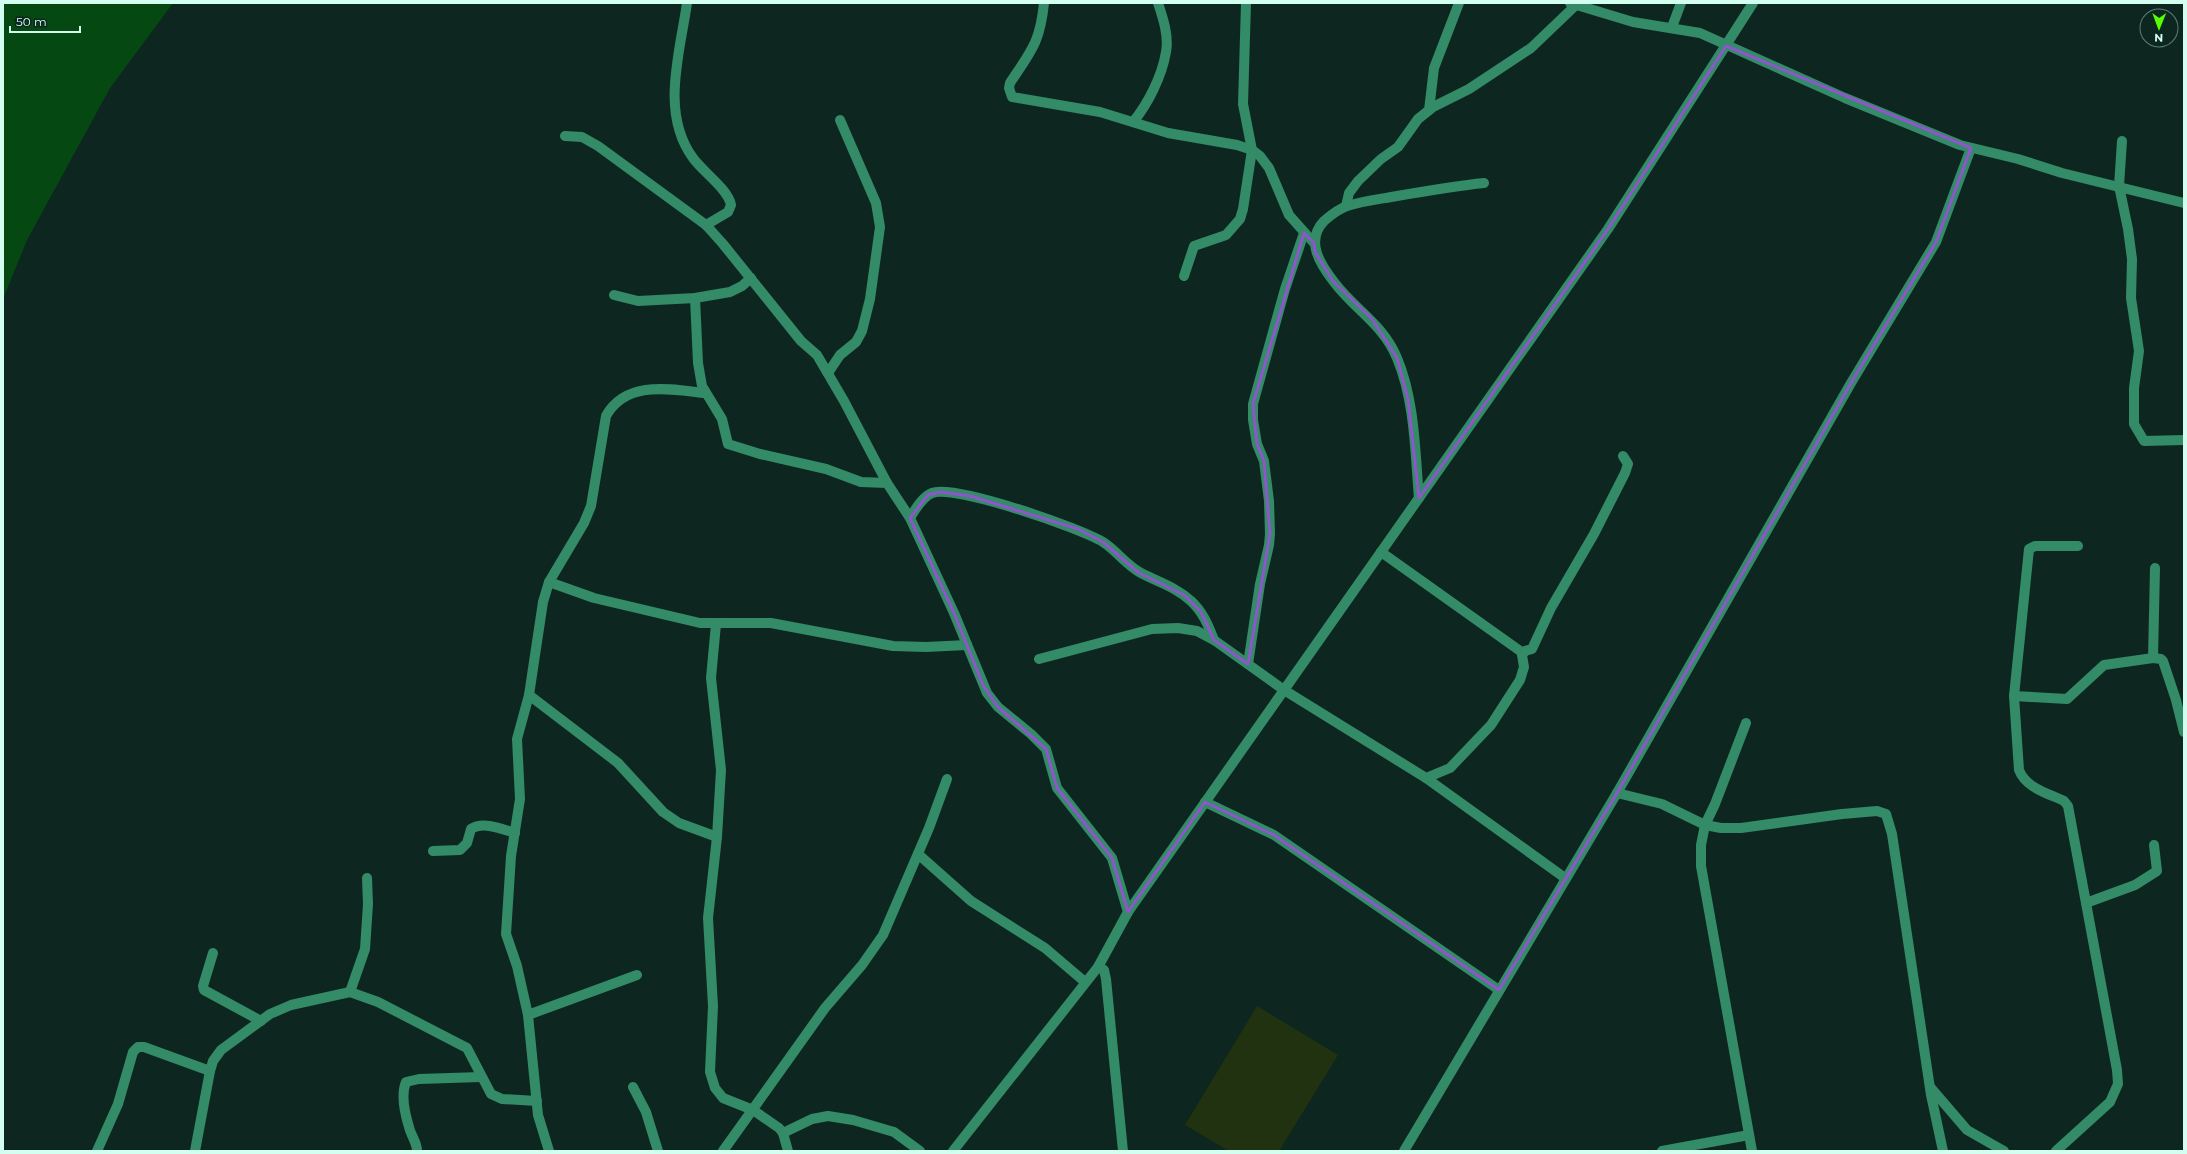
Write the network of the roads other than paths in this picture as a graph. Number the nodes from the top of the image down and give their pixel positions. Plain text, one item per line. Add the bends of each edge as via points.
1 (687, 3) edge
2 (1044, 3) edge
3 (1158, 3) edge
4 (1246, 3) edge
5 (1459, 3) edge
6 (1681, 3) edge
7 (1753, 3) edge
8 (1573, 4) edge
9 (1672, 27) junction
10 (1726, 46) junction
11 (1429, 110) junction
12 (840, 120) dead end
13 (1133, 122) junction
14 (565, 136) dead end
15 (2122, 141) dead end
16 (1971, 148) junction
17 (1252, 150) junction
18 (1484, 183) dead end
19 (2119, 186) junction
20 (2184, 203) edge
21 (1346, 206) junction
22 (706, 225) junction
23 (1304, 233) junction
24 (1314, 243) junction
25 (1184, 276) dead end
26 (751, 278) junction
27 (614, 295) dead end
28 (695, 298) junction
29 (828, 373) junction
30 (704, 393) junction
31 (2184, 440) edge
32 (1623, 456) dead end
33 (887, 483) junction
34 (1419, 498) junction
35 (910, 518) junction
36 (2078, 546) dead end
37 (1381, 552) junction
38 (2155, 568) dead end
39 (549, 582) junction
40 (716, 624) junction
41 (1214, 640) junction
42 (967, 645) junction
43 (1523, 653) junction
44 (2153, 658) junction
45 (1039, 659) dead end
46 (1248, 664) junction
47 (1284, 690) junction
48 (529, 695) junction
49 (2014, 696) junction
50 (1746, 723) dead end
51 (2184, 732) edge
52 (1426, 778) junction
53 (947, 779) dead end
54 (1617, 793) junction
55 (1205, 802) junction
56 (1705, 824) junction
57 (515, 833) junction
58 (717, 837) junction
59 (2154, 845) dead end
60 (433, 851) dead end
61 (918, 854) junction
62 (367, 878) dead end
63 (1565, 878) junction
64 (2086, 903) junction
65 (1128, 912) junction
66 (213, 953) dead end
67 (1098, 967) junction
68 (637, 975) dead end
69 (1085, 982) junction
70 (1499, 990) junction
71 (350, 992) junction
72 (528, 1015) junction
73 (261, 1022) junction
74 (210, 1071) junction
75 (481, 1077) junction
76 (633, 1087) dead end
77 (1930, 1087) junction
78 (537, 1101) junction
79 (753, 1110) junction
80 (783, 1133) junction
81 (1749, 1135) junction
82 (1675, 1149) edge
83 (97, 1151) edge
84 (195, 1151) edge
85 (418, 1151) edge
86 (549, 1151) edge
87 (658, 1151) edge
88 (723, 1151) edge
89 (788, 1151) edge
90 (920, 1151) edge
91 (953, 1151) edge
92 (1123, 1151) edge
93 (1404, 1151) edge
94 (1662, 1151) edge
95 (1752, 1151) edge
96 (1943, 1151) edge
97 (2004, 1151) edge
98 (2056, 1151) edge

1 - 22 street via 674,95 675,115 689,153 726,194 731,205 728,212
2 - 13 street via 1035,46 1010,83 1012,97 1100,112
3 - 13 street via 1166,33 1166,52 1142,110
4 - 17 street via 1243,104
5 - 11 street via 1434,68
6 - 9 street
7 - 10 street
8 - 9 street via 1633,22
8 - 11 street via 1530,48 1469,89
9 - 10 street via 1700,33
10 - 16 street via 1845,98
10 - 34 street via 1608,229
11 - 21 street via 1413,124 1398,147 1358,181 1349,193
12 - 29 street via 876,203 880,227 870,299 862,331 856,342 840,355
13 - 17 street via 1168,133
14 - 22 street via 582,137 598,146
15 - 19 street
16 - 19 street
16 - 54 street via 1936,242 1847,390
17 - 23 street via 1269,168 1289,215
17 - 25 street via 1251,168 1240,219 1226,235 1194,246
18 - 21 street
19 - 20 street
19 - 31 street via 2132,259 2131,298 2139,351 2134,388 2134,424 2144,441
21 - 24 street via 1321,224
22 - 26 street
23 - 24 street
23 - 46 street via 1285,289 1253,404 1257,444 1264,461 1270,501 1270,534
24 - 34 street via 1316,252 1333,281 1372,319 1397,358 1408,399
26 - 28 street via 736,290
26 - 29 street via 801,341 817,355
27 - 28 street via 646,301
28 - 30 street via 698,363
29 - 33 street
30 - 33 street via 720,416 730,445 826,469 862,482
30 - 39 street via 641,390 624,397 610,409 606,416 591,506 584,523
32 - 43 street via 1628,464 1622,480 1551,608 1532,649
33 - 35 street
34 - 37 street
35 - 41 street via 928,496 940,492 970,496 1078,530 1103,542 1139,572 1184,594 1201,612
35 - 42 street
36 - 49 street via 2035,546 2028,549
37 - 43 street
37 - 47 street
38 - 44 street
39 - 40 street via 600,599 700,623
39 - 48 street via 539,618
40 - 42 street via 771,624 893,646
40 - 58 street via 711,678 721,770
41 - 45 street via 1188,629 1166,627
41 - 46 street
42 - 65 street via 987,693 998,707 1042,745 1048,755 1057,788 1112,858
43 - 52 street via 1524,667 1520,680 1491,725 1450,768
44 - 49 street via 2104,665 2067,699
44 - 51 street via 2161,659 2163,662
46 - 47 street
47 - 52 street
47 - 55 street
48 - 57 street via 517,739 520,799
48 - 58 street via 618,763 663,812 679,823
49 - 64 street via 2019,770 2026,783 2064,801 2068,806
50 - 56 street
52 - 63 street
53 - 61 street
54 - 56 street via 1662,804
54 - 63 street
55 - 65 street
55 - 70 street via 1274,835
56 - 77 street via 1721,828 1741,828 1842,814 1877,811 1886,814 1892,834
56 - 81 street via 1701,845 1702,866
57 - 60 street via 496,827 476,826 471,829 467,843 460,850
57 - 72 street via 510,861 506,934 517,966
58 - 79 street via 708,918 713,1006 710,1072 715,1088 723,1098
59 - 64 street via 2157,871 2135,885
61 - 69 street via 971,901 1045,948
61 - 79 street via 875,948 825,1008
62 - 71 street via 365,949
63 - 70 street
64 - 98 street via 2118,1084 2110,1102
65 - 67 street
66 - 73 street via 204,990
67 - 69 street
67 - 92 street via 1104,970 1106,979
68 - 72 street
69 - 91 street
70 - 93 street
71 - 73 street via 291,1005 270,1014
71 - 75 street via 378,1002 460,1043 467,1048
72 - 78 street
73 - 74 street via 221,1050
74 - 83 street via 144,1046 138,1048 133,1052 118,1104
74 - 84 street
75 - 78 street via 491,1094 502,1099
75 - 85 street via 441,1077 406,1082 403,1093 409,1127 418,1145
76 - 87 street via 646,1112
77 - 96 street
77 - 97 street via 1967,1130
78 - 86 street via 540,1123
79 - 80 street
79 - 88 street
80 - 89 street
80 - 90 street via 812,1119 828,1116 853,1120 894,1132
81 - 82 street
81 - 95 street
82 - 94 street

